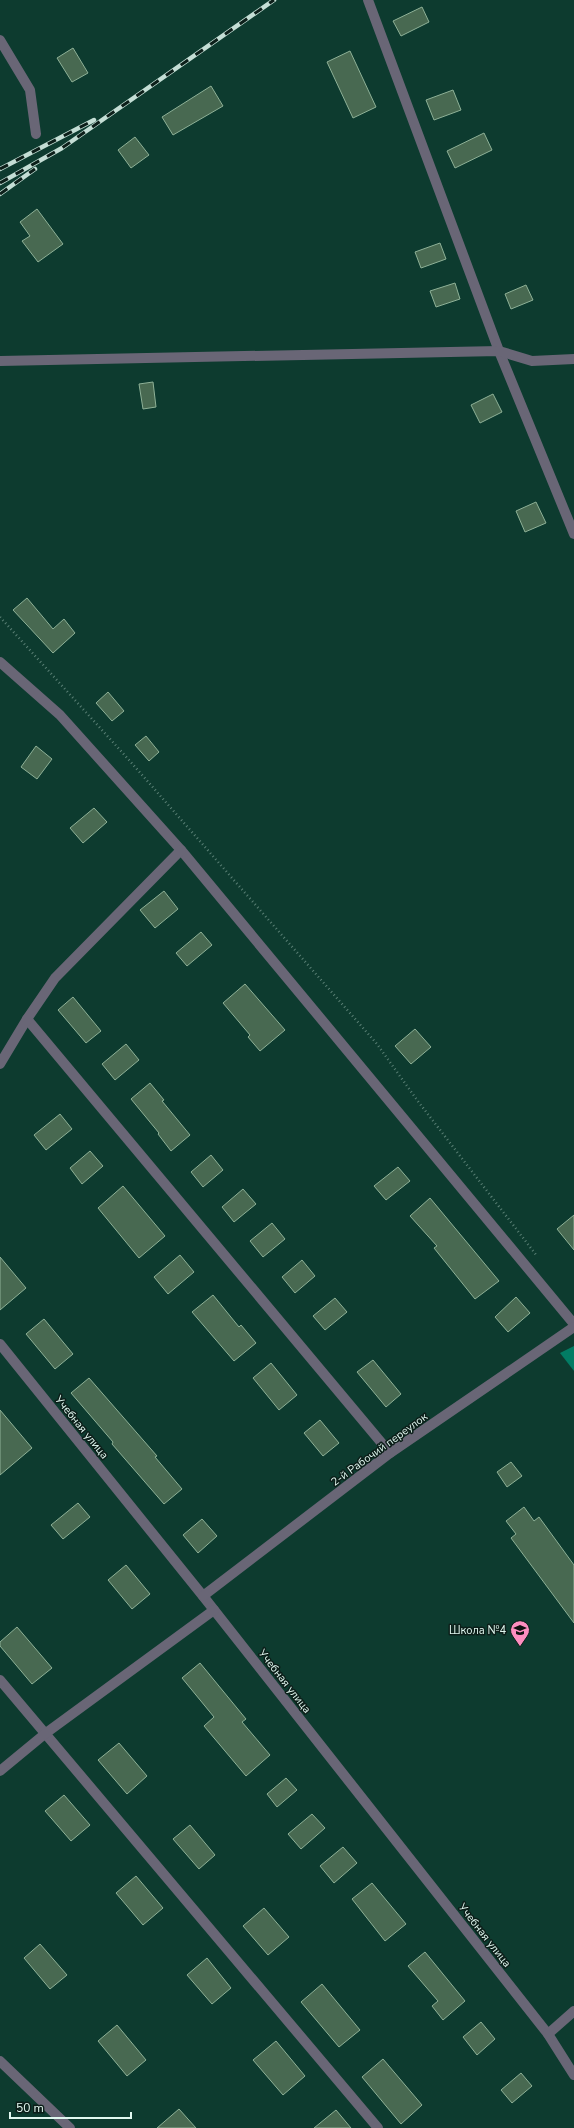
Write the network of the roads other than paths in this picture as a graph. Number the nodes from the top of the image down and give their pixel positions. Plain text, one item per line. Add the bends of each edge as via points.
1 (368, 0) edge
2 (0, 40) edge
3 (36, 134) dead end
4 (499, 351) junction
5 (574, 359) edge
6 (0, 361) edge
7 (574, 534) edge
8 (0, 662) edge
9 (181, 850) junction
10 (27, 1018) junction
11 (0, 1064) edge
12 (574, 1326) edge
13 (0, 1344) edge
14 (390, 1453) junction
15 (203, 1596) junction
16 (214, 1610) junction
17 (0, 1680) edge
18 (46, 1733) junction
19 (0, 1771) edge
20 (574, 2011) edge
21 (548, 2034) junction
22 (0, 2061) edge
23 (574, 2075) edge
24 (70, 2128) edge
25 (378, 2128) edge

1 - 4 street
2 - 3 street via 30,90
4 - 5 street via 532,361
4 - 6 street
4 - 7 street
8 - 9 street via 60,715
9 - 10 street via 55,978
9 - 12 street
10 - 11 street
10 - 14 street
12 - 14 street, 2-й Рабочий переулок
13 - 15 street, Учебная улица
14 - 15 street, 2-й Рабочий переулок
15 - 16 street, Учебная улица
16 - 18 street
16 - 21 street, Учебная улица
17 - 18 street
18 - 19 street
18 - 25 street
20 - 21 street
21 - 23 street, Учебная улица
22 - 24 street

